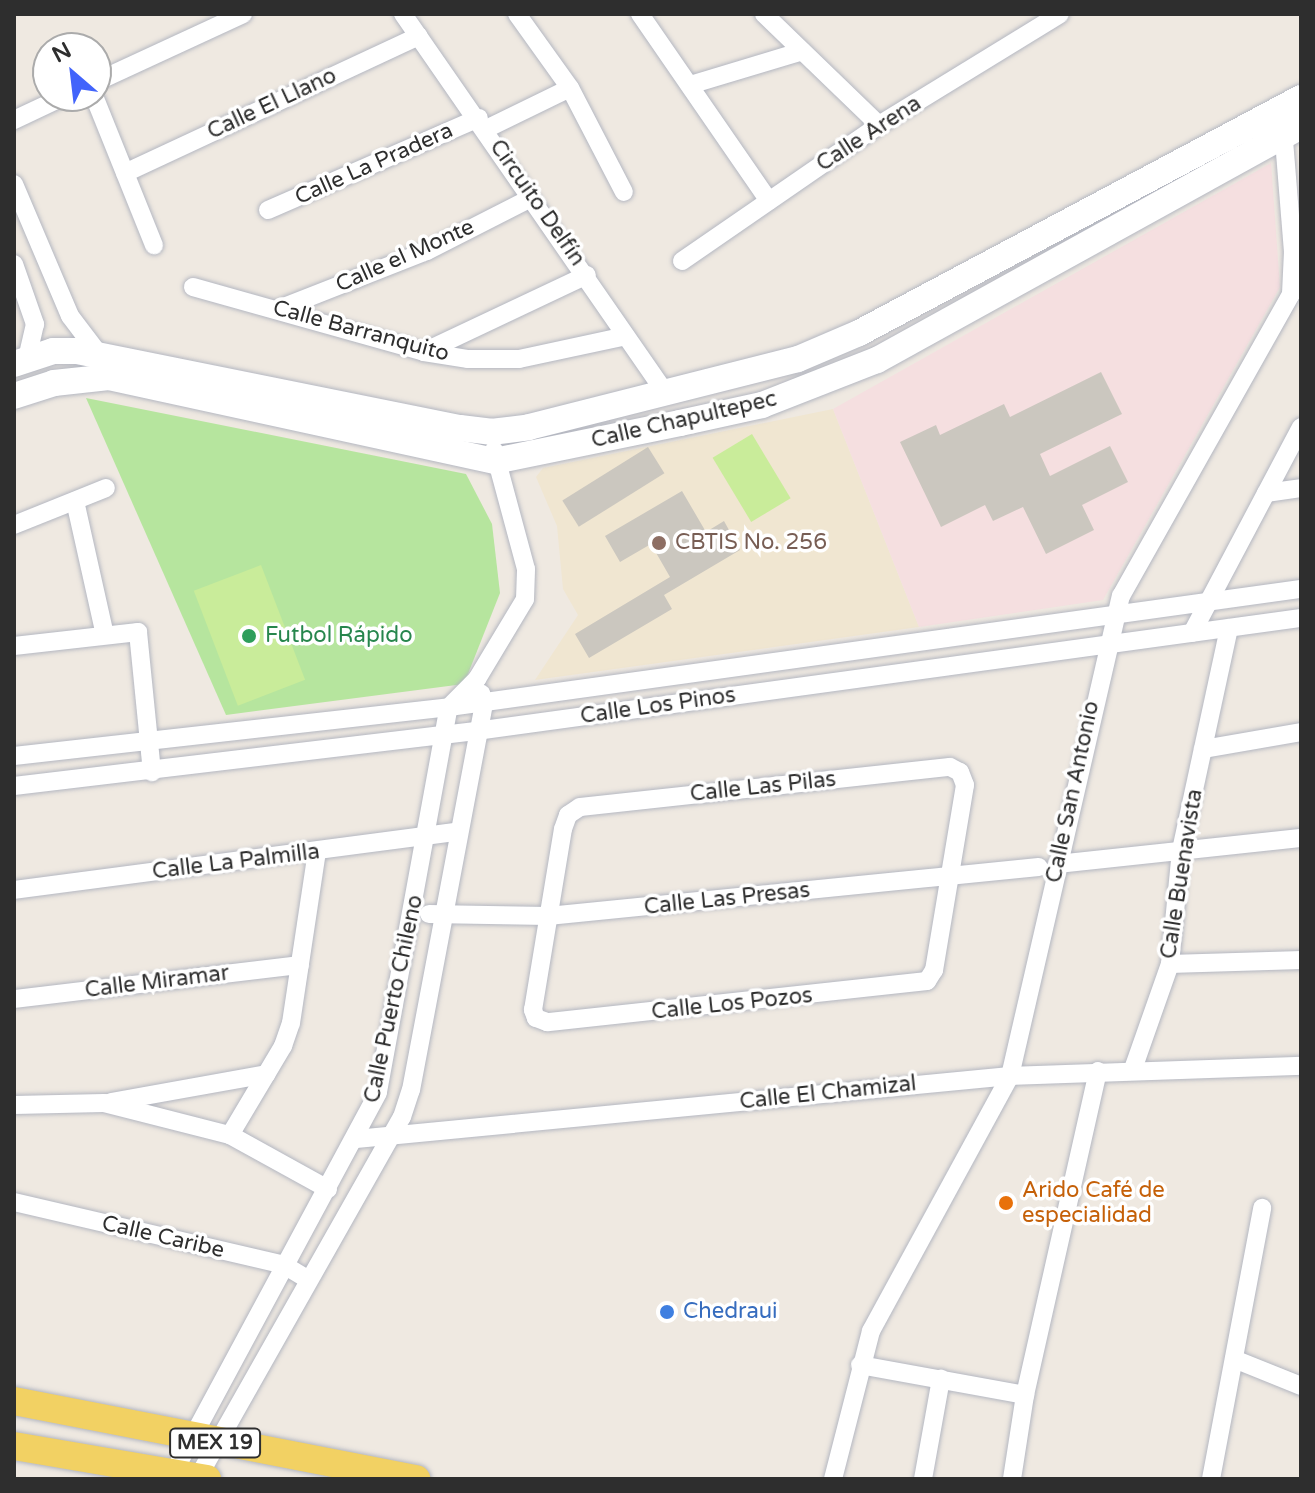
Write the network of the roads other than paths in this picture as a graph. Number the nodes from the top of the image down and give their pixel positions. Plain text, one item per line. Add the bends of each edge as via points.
1 (243, 14) edge
2 (403, 14) edge
3 (517, 14) edge
4 (640, 14) edge
5 (764, 14) edge
6 (1060, 14) edge
7 (419, 36) junction
8 (799, 52) junction
9 (112, 75) edge
10 (690, 85) junction
11 (570, 88) junction
12 (100, 112) edge
13 (1292, 118) edge
14 (483, 124) junction
15 (879, 125) junction
16 (125, 173) junction
17 (14, 184) edge
18 (624, 192) dead end
19 (529, 199) junction
20 (769, 201) junction
21 (268, 210) dead end
22 (154, 245) dead end
23 (1297, 250) edge
24 (682, 261) dead end
25 (14, 264) edge
26 (587, 275) junction
27 (193, 287) dead end
28 (279, 309) junction
29 (626, 336) junction
30 (424, 352) junction
31 (99, 354) junction
32 (21, 361) edge
33 (667, 395) junction
34 (14, 396) edge
35 (1301, 427) edge
36 (491, 432) junction
37 (495, 461) junction
38 (106, 488) dead end
39 (1301, 488) edge
40 (1266, 493) junction
41 (75, 501) junction
42 (14, 525) edge
43 (1301, 589) edge
44 (1206, 602) junction
45 (1115, 613) junction
46 (1301, 618) edge
47 (1229, 628) junction
48 (1192, 633) junction
49 (105, 635) junction
50 (14, 646) edge
51 (1105, 646) junction
52 (477, 679) junction
53 (484, 702) junction
54 (449, 707) junction
55 (476, 731) junction
56 (1301, 732) edge
57 (442, 734) junction
58 (149, 740) junction
59 (1203, 749) junction
60 (14, 756) edge
61 (152, 772) junction
62 (14, 786) edge
63 (457, 832) junction
64 (428, 836) junction
65 (1301, 838) edge
66 (1181, 850) junction
67 (317, 852) junction
68 (1048, 866) junction
69 (947, 877) junction
70 (14, 890) edge
71 (414, 913) junction
72 (440, 915) junction
73 (548, 916) junction
74 (1301, 960) edge
75 (1170, 964) junction
76 (300, 965) junction
77 (14, 999) edge
78 (1301, 1066) edge
79 (1133, 1069) junction
80 (1098, 1071) junction
81 (266, 1074) junction
82 (1010, 1076) junction
83 (104, 1103) junction
84 (14, 1105) edge
85 (230, 1135) junction
86 (392, 1136) junction
87 (356, 1139) junction
88 (328, 1189) junction
89 (14, 1202) edge
90 (1262, 1208) dead end
91 (284, 1265) junction
92 (309, 1280) junction
93 (1234, 1359) junction
94 (860, 1365) junction
95 (941, 1379) junction
96 (1301, 1386) edge
97 (1025, 1395) junction
98 (14, 1401) edge
99 (203, 1439) junction
100 (14, 1446) edge
101 (188, 1478) edge
102 (417, 1479) edge
103 (833, 1479) edge
104 (923, 1479) edge
105 (1012, 1479) edge
106 (1211, 1479) edge

1 - 9 street
2 - 7 street, Circuito Delfín
3 - 11 street
4 - 10 street
5 - 8 street
6 - 15 street, Calle Arena
7 - 14 street, Circuito Delfín
7 - 16 street, Calle El Llano
8 - 10 street
8 - 15 street
10 - 20 street
11 - 14 street, Calle La Pradera
11 - 18 street
12 - 16 street
13 - 23 street, Calle San Antonio
13 - 33 street, Calle Chapultepec via 859,333 798,359
13 - 37 street, Calle Chapultepec via 877,360 819,386 762,405
14 - 19 street, Circuito Delfín
14 - 21 street, Calle La Pradera
15 - 20 street, Calle Arena
16 - 22 street
17 - 31 street via 70,316
19 - 26 street, Circuito Delfín
19 - 28 street, Calle el Monte via 427,251
20 - 24 street, Calle Arena
23 - 45 street, Calle San Antonio via 1291,294 1278,323
25 - 32 street via 35,324
26 - 29 street, Circuito Delfín
26 - 30 street
27 - 28 street, Calle Barranquito
28 - 30 street, Calle Barranquito
29 - 30 street, Calle Barranquito via 519,359
29 - 33 street, Circuito Delfín
31 - 32 street, Calle Chapultepec via 53,351
31 - 36 street, Calle Chapultepec
33 - 36 street, Calle Chapultepec
34 - 37 street, Calle Chapultepec via 54,383 109,377
35 - 40 street
36 - 37 street
37 - 52 street via 526,569 525,599
38 - 41 street
39 - 40 street
40 - 44 street
41 - 42 street
41 - 49 street
43 - 44 street, Calle Los Pinos
44 - 45 street, Calle Los Pinos
44 - 48 street
45 - 51 street, Calle San Antonio
45 - 53 street, Calle Los Pinos
46 - 47 street, Calle Los Pinos
47 - 48 street, Calle Los Pinos
47 - 59 street, Calle Buenavista
48 - 51 street, Calle Los Pinos
49 - 50 street
49 - 58 street via 138,632
51 - 55 street, Calle Los Pinos
51 - 68 street, Calle San Antonio
52 - 53 street
52 - 54 street
53 - 54 street, Calle Los Pinos
53 - 55 street, Calle Puerto Chileno
54 - 57 street, Calle Puerto Chileno
54 - 58 street, Calle Los Pinos
55 - 57 street, Calle Los Pinos
55 - 63 street, Calle Puerto Chileno
56 - 59 street
57 - 61 street, Calle Los Pinos
57 - 64 street, Calle Puerto Chileno
58 - 60 street, Calle Los Pinos
58 - 61 street
59 - 66 street, Calle Buenavista
61 - 62 street, Calle Los Pinos
63 - 64 street, Calle La Palmilla
63 - 72 street, Calle Puerto Chileno
64 - 67 street, Calle La Palmilla
64 - 71 street, Calle Puerto Chileno
65 - 66 street, Calle Las Presas
66 - 68 street, Calle Las Presas
66 - 75 street, Calle Buenavista
67 - 70 street, Calle La Palmilla
67 - 76 street
68 - 69 street, Calle Las Presas
68 - 82 street, Calle San Antonio
69 - 73 street, Calle Las Presas
69 - 73 street, Calle Los Pozos via 934,970 927,981 547,1022 536,1018
69 - 73 street, Calle Las Pilas via 965,785 960,772 950,767 580,807 568,815
71 - 72 street, Calle Las Presas
71 - 87 street, Calle Puerto Chileno via 378,1092
72 - 73 street, Calle Las Presas
72 - 86 street, Calle Puerto Chileno via 411,1090
74 - 75 street
75 - 79 street, Calle Buenavista
76 - 77 street, Calle Miramar
76 - 81 street via 291,1023
78 - 79 street, Calle El Chamizal
79 - 80 street, Calle El Chamizal
80 - 82 street, Calle El Chamizal
80 - 97 street
81 - 83 street
81 - 85 street
82 - 86 street, Calle El Chamizal
82 - 94 street, Calle San Antonio via 871,1331
83 - 84 street
83 - 85 street
85 - 88 street
86 - 87 street, Calle El Chamizal
86 - 92 street, Calle Puerto Chileno
87 - 88 street, Calle Puerto Chileno
88 - 91 street, Calle Puerto Chileno
89 - 91 street, Calle Caribe
90 - 93 street
91 - 92 street, Calle Caribe
91 - 99 street, Calle Puerto Chileno
92 - 99 street, Calle Puerto Chileno
93 - 96 street
93 - 106 street
94 - 95 street
94 - 103 street, Calle San Antonio
95 - 97 street
95 - 104 street
97 - 105 street
98 - 99 main road, MEX 19
99 - 101 street, Calle Puerto Chileno
99 - 101 street, Calle Puerto Chileno
99 - 102 main road, MEX 19
100 - 101 main road, MEX 19

